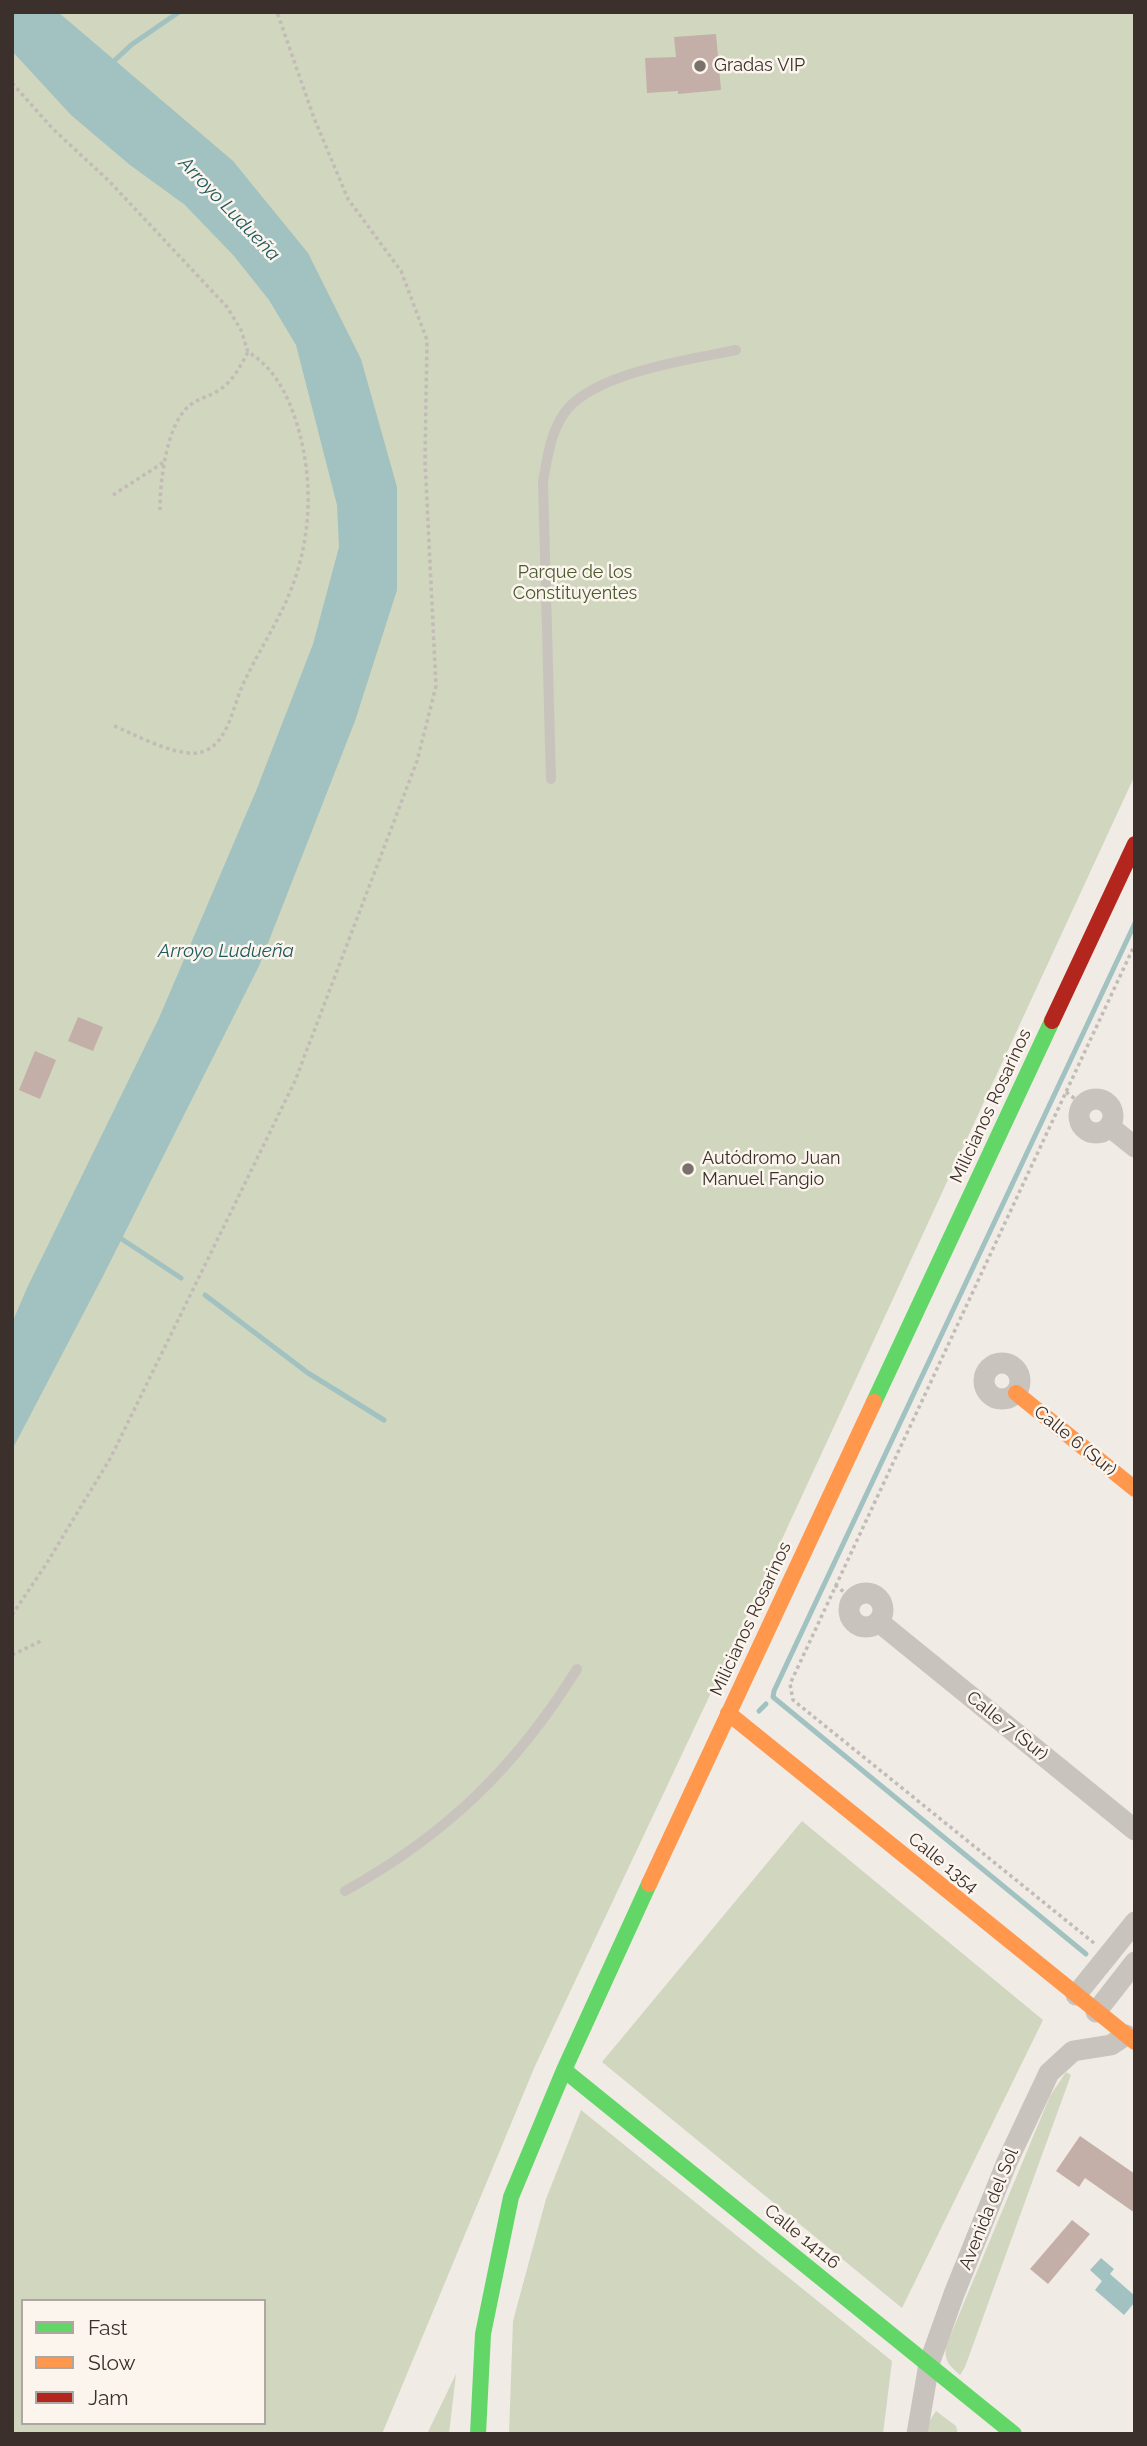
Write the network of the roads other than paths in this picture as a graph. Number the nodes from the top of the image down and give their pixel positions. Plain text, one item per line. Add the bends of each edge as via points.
1 (736, 349) dead end
2 (551, 779) dead end
3 (1135, 844) edge
4 (1074, 1098) road end
5 (1135, 1147) edge
6 (1016, 1393) dead end
7 (1135, 1489) edge
8 (853, 1599) road end
9 (577, 1669) dead end
10 (728, 1713) junction
11 (1135, 1830) edge
12 (345, 1891) dead end
13 (1135, 1922) edge
14 (1135, 1962) edge
15 (1076, 1995) junction
16 (1096, 2012) junction
17 (1130, 2038) edge
18 (564, 2070) junction
19 (929, 2364) junction
20 (478, 2434) edge
21 (917, 2434) edge
22 (1014, 2434) edge

1 - 2 lane via 612,381 575,401 554,432 543,482
3 - 10 street, Milicianos Rosarinos
4 - 5 street via 1085,1130 1098,1134 1110,1127
6 - 7 street, Calle 6 (Sur)
8 - 11 street, Calle 7 (Sur) via 848,1612 854,1624 867,1628 879,1622
9 - 12 lane via 530,1739 464,1809 407,1854
10 - 15 street, Calle 1354
10 - 18 street, Milicianos Rosarinos
13 - 15 street
14 - 16 street
15 - 16 street, Calle 1354
16 - 17 street, Calle 1354
17 - 19 street, Avenida del Sol via 1073,2051 1049,2073 1007,2162
18 - 19 street, Calle 14116
18 - 20 street, Milicianos Rosarinos via 511,2197 482,2334
19 - 21 street, Avenida del Sol
19 - 22 street, Calle 14116

